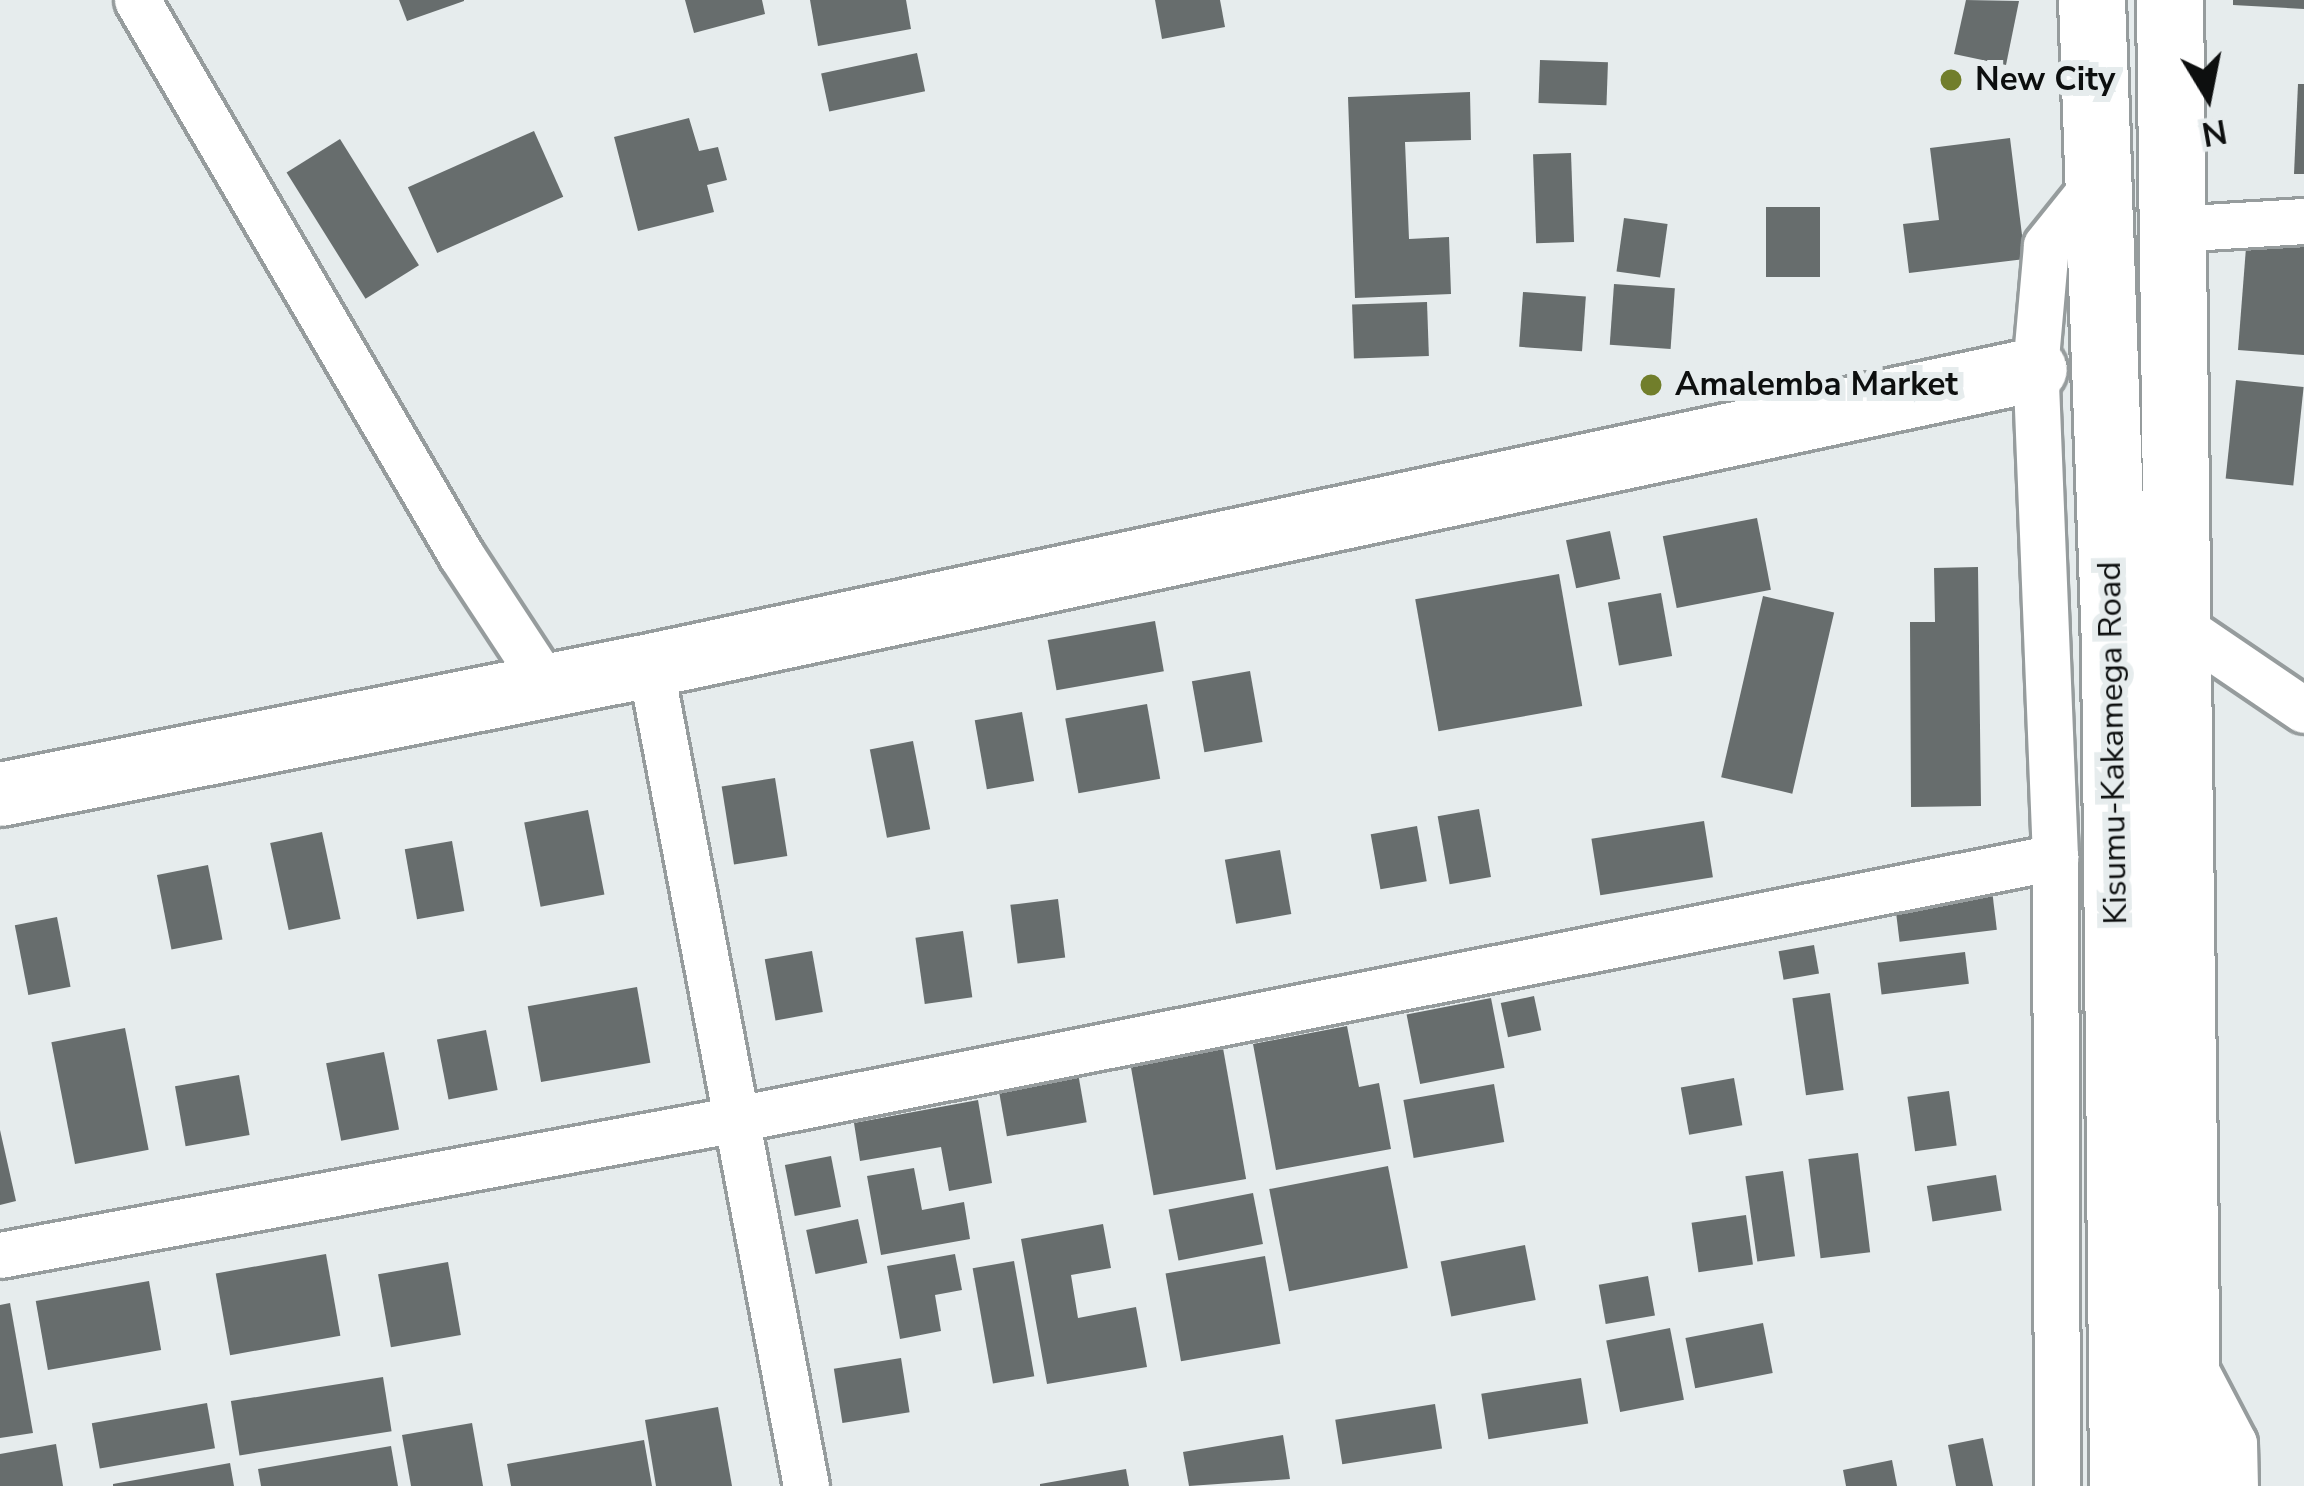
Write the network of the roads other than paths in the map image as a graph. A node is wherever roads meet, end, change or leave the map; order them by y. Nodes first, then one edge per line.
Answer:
1 (137, 0) edge
2 (2092, 0) edge
3 (2170, 0) edge
4 (2095, 184) junction
5 (2304, 220) edge
6 (2173, 229) junction
7 (2035, 369) junction
8 (2179, 625) junction
9 (650, 665) junction
10 (547, 686) junction
11 (2304, 710) edge
12 (0, 794) edge
13 (2055, 857) junction
14 (742, 1118) junction
15 (0, 1255) edge
16 (2188, 1358) junction
17 (806, 1486) edge
18 (2057, 1486) edge
19 (2122, 1486) edge
20 (2188, 1486) edge
21 (2234, 1486) edge

1 - 10 street
2 - 4 highway, Kisumu-Kakamega Road
3 - 6 highway, Kisumu-Kakamega Road
4 - 7 street
4 - 19 highway, Kisumu-Kakamega Road
5 - 6 street
6 - 8 highway, Kisumu-Kakamega Road
7 - 9 main road
7 - 13 street
8 - 11 street
8 - 16 highway, Kisumu-Kakamega Road
9 - 10 main road
9 - 14 street
10 - 12 main road
13 - 14 street
13 - 18 street
14 - 15 street
14 - 17 street
16 - 20 highway, Kisumu-Kakamega Road
16 - 21 street

